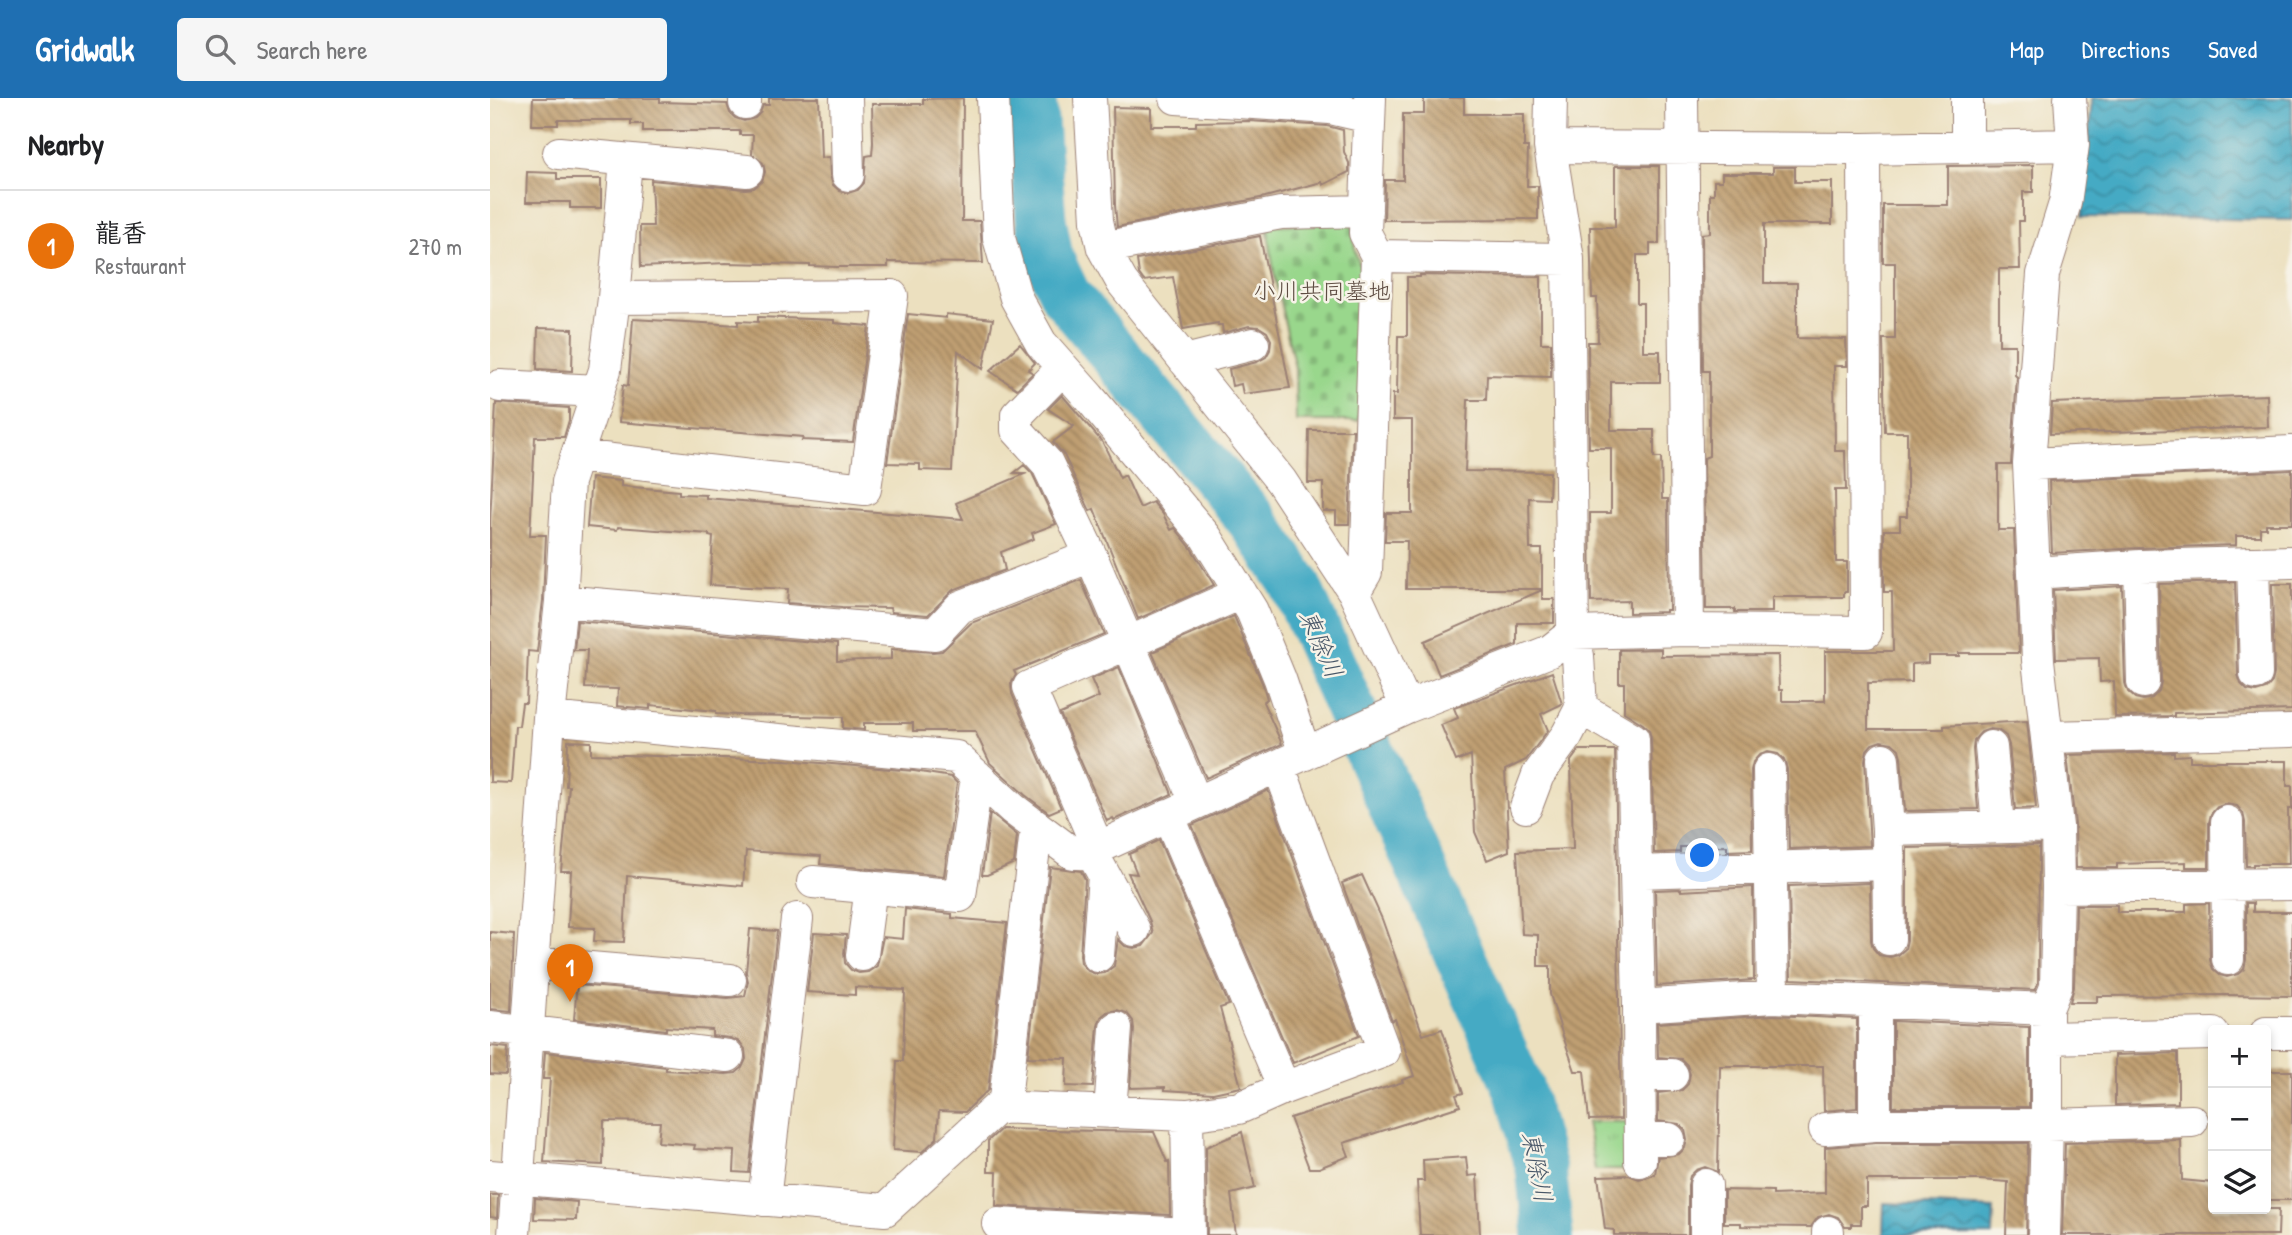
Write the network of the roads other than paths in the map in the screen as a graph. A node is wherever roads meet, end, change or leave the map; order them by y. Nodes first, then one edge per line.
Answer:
1 (846, 98) edge
2 (993, 98) edge
3 (1090, 98) edge
4 (1178, 98) edge
5 (1551, 98) edge
6 (1682, 98) edge
7 (1967, 98) edge
8 (2070, 98) edge
9 (1370, 107) edge
10 (2073, 145) junction
11 (1550, 147) junction
12 (1967, 147) junction
13 (1683, 148) junction
14 (1864, 149) junction
15 (559, 153) dead end
16 (626, 161) junction
17 (747, 171) dead end
18 (848, 175) dead end
19 (1366, 211) junction
20 (1103, 248) junction
21 (1377, 256) junction
22 (1568, 260) junction
23 (614, 298) junction
24 (1253, 344) dead end
25 (1185, 360) junction
26 (1063, 368) junction
27 (500, 386) dead end
28 (598, 391) junction
29 (2292, 452) edge
30 (577, 456) junction
31 (2029, 464) junction
32 (1091, 556) junction
33 (2292, 562) edge
34 (2253, 563) junction
35 (2140, 566) junction
36 (2034, 573) junction
37 (1354, 592) junction
38 (1241, 593) junction
39 (561, 601) junction
40 (1688, 630) junction
41 (1573, 633) junction
42 (1128, 642) junction
43 (2256, 674) dead end
44 (2143, 682) dead end
45 (1407, 707) junction
46 (1581, 708) junction
47 (549, 718) junction
48 (2292, 731) edge
49 (2048, 737) junction
50 (1991, 747) dead end
51 (1300, 757) junction
52 (1883, 759) dead end
53 (1769, 770) dead end
54 (977, 776) junction
55 (1526, 807) dead end
56 (1182, 809) junction
57 (2227, 822) dead end
58 (1998, 826) junction
59 (2057, 826) junction
60 (1888, 830) junction
61 (1035, 839) dead end
62 (1098, 858) junction
63 (1887, 864) junction
64 (1770, 868) junction
65 (1636, 872) junction
66 (813, 882) dead end
67 (2292, 884) edge
68 (2227, 885) junction
69 (870, 887) junction
70 (2058, 887) junction
71 (797, 919) dead end
72 (1134, 930) dead end
73 (1889, 939) dead end
74 (862, 955) dead end
75 (1098, 956) dead end
76 (2228, 959) dead end
77 (532, 963) junction
78 (730, 981) dead end
79 (1773, 998) junction
80 (1875, 1003) junction
81 (1639, 1006) junction
82 (2047, 1024) junction
83 (490, 1027) edge
84 (1116, 1028) dead end
85 (527, 1031) junction
86 (2271, 1033) edge
87 (2292, 1033) edge
88 (2208, 1034) edge
89 (728, 1056) dead end
90 (1640, 1074) junction
91 (1672, 1074) dead end
92 (1284, 1088) junction
93 (1004, 1108) junction
94 (1110, 1112) junction
95 (1187, 1115) junction
96 (2192, 1121) dead end
97 (1875, 1125) junction
98 (2047, 1125) junction
99 (1825, 1129) dead end
100 (1649, 1147) dead end
101 (504, 1178) edge
102 (1706, 1185) dead end
103 (764, 1200) junction
104 (998, 1224) dead end
105 (514, 1235) edge
106 (1189, 1235) edge
107 (1706, 1235) edge
108 (2044, 1235) edge

1 - 18 street
2 - 26 street
3 - 20 street
4 - 9 street
5 - 11 street
6 - 13 street
7 - 12 street
8 - 10 street
9 - 19 street
10 - 12 street
10 - 31 street
11 - 13 street
11 - 22 street
12 - 14 street
13 - 14 street
13 - 40 street
14 - 40 street
15 - 16 street
16 - 17 street
16 - 23 street
19 - 20 street
19 - 21 street
20 - 25 street
21 - 22 street
21 - 37 street
22 - 41 street
23 - 28 street
23 - 30 street
24 - 25 street
25 - 37 street
26 - 32 street
26 - 38 street
27 - 28 street
28 - 30 street
29 - 31 street
30 - 39 street
31 - 36 street
32 - 39 street
32 - 42 street
33 - 34 street
34 - 35 street
34 - 43 street
35 - 36 street
35 - 44 street
36 - 49 street
37 - 45 street
38 - 42 street
38 - 51 street
39 - 47 street
40 - 41 street
41 - 45 street
41 - 46 street
42 - 56 street
42 - 62 street
45 - 51 street
46 - 55 street
46 - 65 street
47 - 54 street
47 - 77 street
48 - 49 street
49 - 59 street
50 - 58 street
51 - 56 street
51 - 92 street
52 - 60 street
53 - 64 street
54 - 62 street
54 - 69 street
56 - 62 street
56 - 92 street
57 - 68 street
58 - 59 street
58 - 60 street
59 - 70 street
60 - 63 street
61 - 93 street
62 - 72 street
62 - 75 street
63 - 64 street
63 - 73 street
64 - 65 street
64 - 79 street
65 - 81 street
66 - 69 street
67 - 68 street
68 - 70 street
68 - 76 street
69 - 74 street
70 - 82 street
71 - 103 street
77 - 78 street
77 - 85 street
79 - 80 street
79 - 81 street
80 - 82 street
80 - 97 street
81 - 90 street
82 - 88 street
82 - 98 street
83 - 85 street
84 - 94 street
85 - 89 street
85 - 101 street
86 - 87 street
90 - 91 street
90 - 100 street
92 - 95 street
93 - 94 street
93 - 103 street
94 - 95 street
95 - 106 street
96 - 98 street
97 - 98 street
97 - 99 street
98 - 108 street
101 - 103 street
101 - 105 street
102 - 107 street
104 - 106 street

